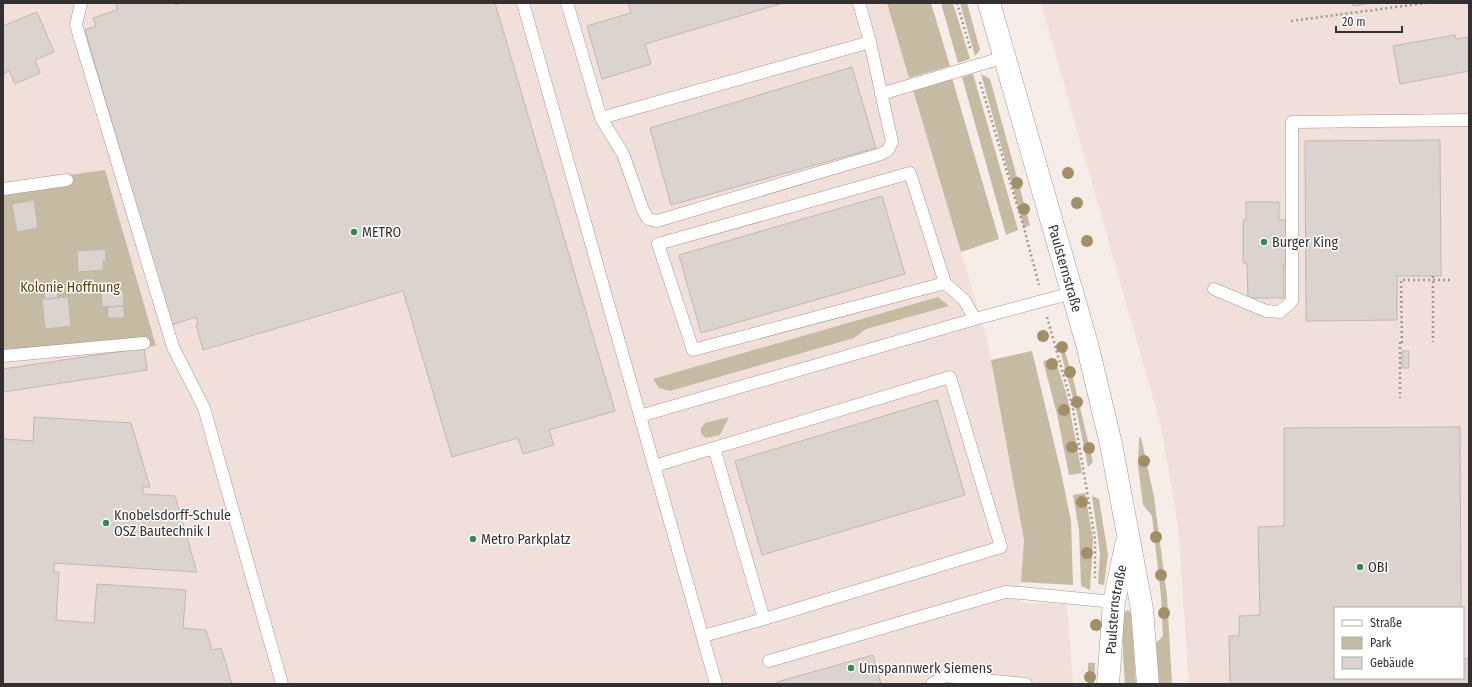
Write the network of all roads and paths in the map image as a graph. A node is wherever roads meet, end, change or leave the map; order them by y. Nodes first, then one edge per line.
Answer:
1 (81, 3) edge
2 (523, 3) edge
3 (567, 3) edge
4 (859, 3) edge
5 (989, 3) edge
6 (1426, 3) edge
7 (1291, 21) dead end
8 (870, 42) junction
9 (1005, 57) junction
10 (881, 94) junction
11 (601, 118) junction
12 (1469, 120) edge
13 (67, 180) dead end
14 (3, 189) edge
15 (1433, 278) junction
16 (1453, 280) dead end
17 (945, 283) junction
18 (1214, 289) dead end
19 (1072, 293) junction
20 (975, 319) junction
21 (144, 342) dead end
22 (1433, 342) dead end
23 (3, 356) edge
24 (1400, 398) dead end
25 (640, 416) junction
26 (714, 448) junction
27 (654, 466) junction
28 (1128, 536) junction
29 (1114, 602) junction
30 (764, 619) junction
31 (703, 636) junction
32 (769, 661) dead end
33 (282, 684) edge
34 (716, 684) edge
35 (932, 684) edge
36 (1026, 684) edge
37 (1108, 684) edge
38 (1148, 684) edge

1 - 33 lane
2 - 25 lane
3 - 11 lane
4 - 8 lane
5 - 9 main road, Paulsternstraße
6 - 7 path
8 - 10 lane
8 - 11 lane
9 - 10 lane
9 - 19 main road, Paulsternstraße
10 - 11 lane
12 - 18 lane
13 - 14 lane
15 - 16 path
15 - 22 path
15 - 24 path
17 - 17 lane
17 - 20 lane
19 - 20 lane
19 - 28 main road, Paulsternstraße
20 - 25 lane
21 - 23 lane
25 - 27 lane
26 - 27 lane
26 - 30 lane
26 - 30 lane
27 - 31 lane
28 - 29 main road, Paulsternstraße
28 - 38 main road, Paulsternstraße
29 - 32 lane
29 - 37 main road, Paulsternstraße
30 - 31 lane
31 - 34 lane
35 - 36 lane

